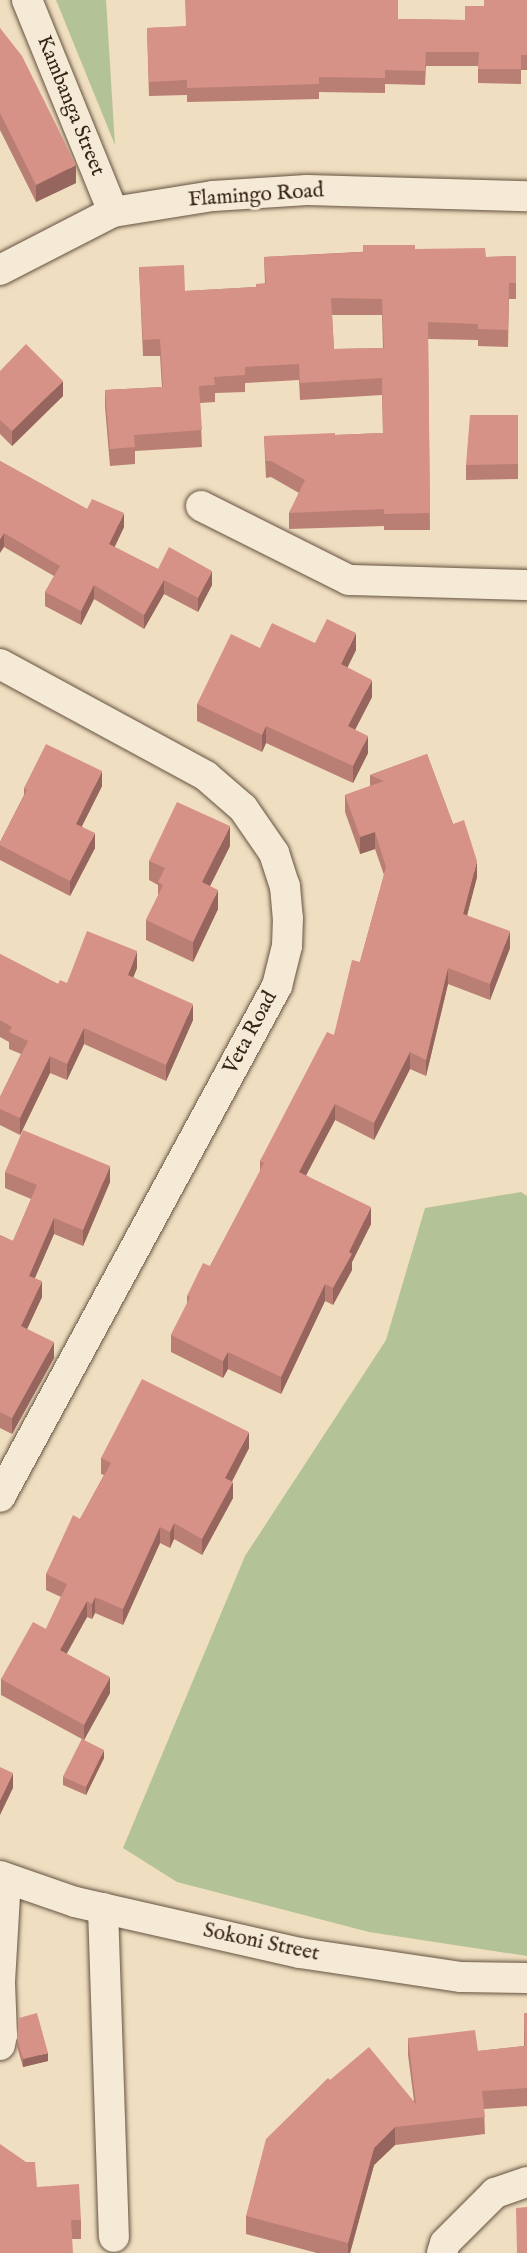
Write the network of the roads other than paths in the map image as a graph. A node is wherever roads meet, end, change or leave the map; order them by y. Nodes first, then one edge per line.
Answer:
1 (27, 0) edge
2 (527, 196) edge
3 (113, 212) junction
4 (0, 270) edge
5 (201, 506) dead end
6 (527, 585) edge
7 (4, 676) edge
8 (0, 1497) edge
9 (3, 1877) edge
10 (103, 1908) junction
11 (527, 1978) edge
12 (0, 2045) edge
13 (527, 2182) edge
14 (114, 2237) dead end
15 (442, 2253) edge

1 - 3 street, Kambanga Street
2 - 3 street, Flamingo Road
3 - 4 street, Flamingo Road
5 - 6 street
7 - 8 street, Veta Road
9 - 10 street, Sokoni Street
9 - 12 street
10 - 11 street, Sokoni Street
10 - 14 street
13 - 15 street

